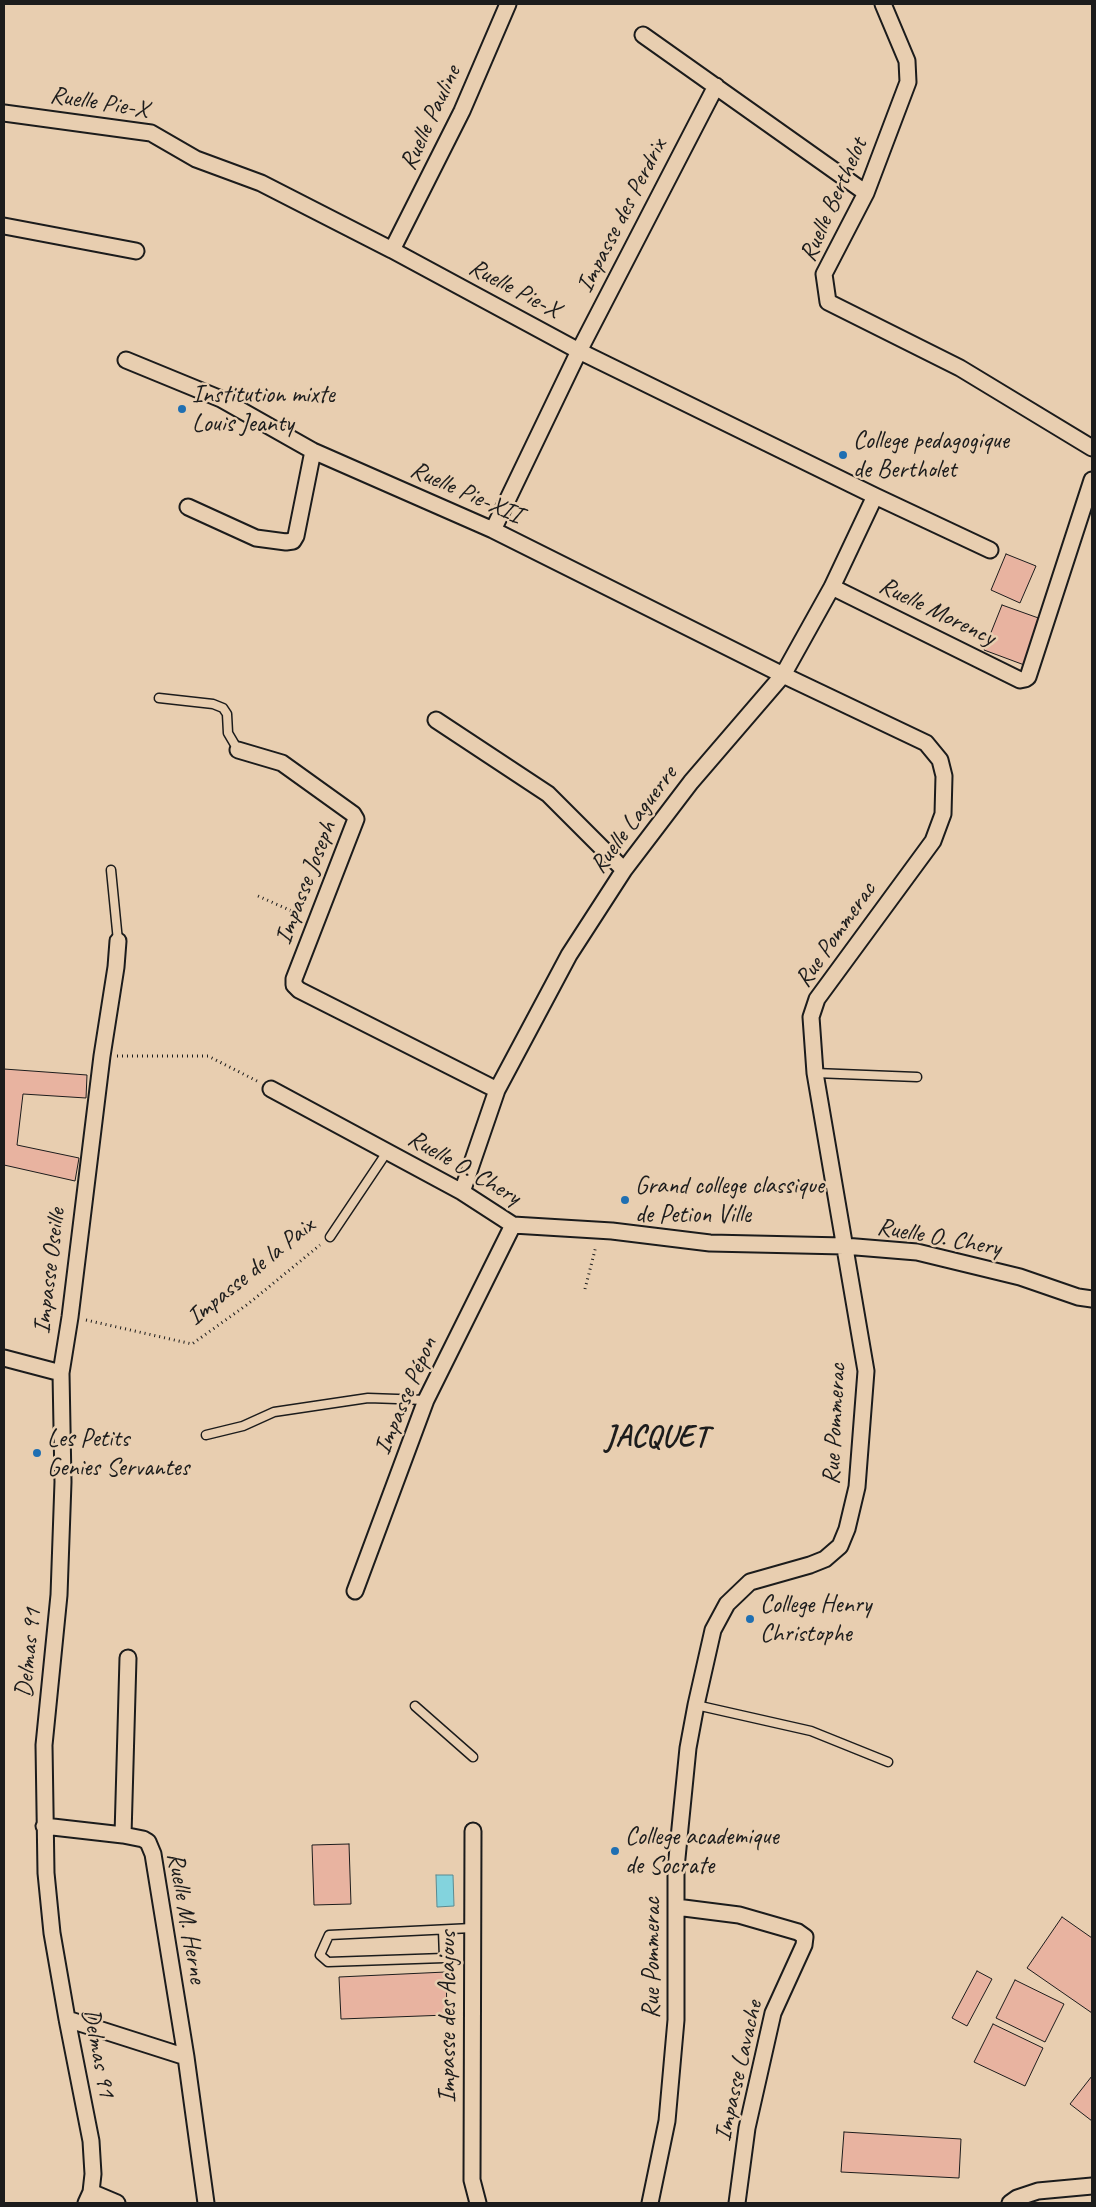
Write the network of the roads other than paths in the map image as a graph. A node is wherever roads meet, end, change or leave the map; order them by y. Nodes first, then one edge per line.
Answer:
1 (508, 4) edge
2 (882, 4) edge
3 (643, 35) dead end
4 (716, 86) junction
5 (4, 113) edge
6 (866, 193) junction
7 (4, 226) edge
8 (392, 250) junction
9 (136, 252) dead end
10 (578, 351) junction
11 (126, 360) dead end
12 (1092, 448) edge
13 (313, 450) junction
14 (1092, 480) edge
15 (875, 496) junction
16 (188, 507) dead end
17 (493, 530) junction
18 (990, 550) dead end
19 (832, 587) junction
20 (783, 675) junction
21 (160, 698) dead end
22 (436, 720) dead end
23 (238, 750) joint
24 (111, 870) dead end
25 (624, 870) junction
26 (118, 941) joint
27 (814, 1073) junction
28 (917, 1077) dead end
29 (271, 1089) road end
30 (497, 1090) junction
31 (388, 1152) junction
32 (462, 1192) junction
33 (513, 1225) junction
34 (330, 1237) road end
35 (844, 1246) junction
36 (1092, 1300) edge
37 (4, 1358) edge
38 (61, 1373) junction
39 (426, 1400) junction
40 (206, 1435) dead end
41 (355, 1592) dead end
42 (128, 1658) dead end
43 (696, 1705) junction
44 (414, 1706) dead end
45 (473, 1757) dead end
46 (888, 1762) dead end
47 (44, 1826) junction
48 (473, 1831) dead end
49 (123, 1835) junction
50 (676, 1907) junction
51 (472, 1928) junction
52 (443, 1930) junction
53 (67, 2018) junction
54 (186, 2057) junction
55 (1092, 2186) edge
56 (88, 2198) edge
57 (117, 2203) edge
58 (206, 2203) edge
59 (478, 2203) edge
60 (650, 2203) edge
61 (737, 2203) edge
62 (1010, 2203) edge

1 - 8 street, Ruelle Pauline
2 - 6 street, Ruelle Berthelot
3 - 4 street
4 - 6 street
4 - 10 street, Impasse des Perdrix
5 - 8 street, Ruelle Pie-X
6 - 12 street, Ruelle Berthelot
7 - 9 street
8 - 10 street, Ruelle Pie-X
10 - 15 street, Ruelle Pie-X
10 - 17 street, Impasse des Perdrix
11 - 13 street, Ruelle Pie-XII
13 - 16 street
13 - 17 street, Ruelle Pie-XII
14 - 19 street, Ruelle Morency
15 - 18 street, Ruelle Pie-X
15 - 19 street, Ruelle Laguerre
17 - 20 street, Ruelle Pie-XII
19 - 20 street, Ruelle Laguerre
20 - 25 street, Ruelle Laguerre
20 - 27 street, Rue Pommerac
21 - 23 lane, Impasse Joseph
22 - 25 street
23 - 30 street, Impasse Joseph
24 - 26 lane
25 - 30 street, Ruelle Laguerre
26 - 38 street, Impasse Oseille
27 - 28 lane
27 - 35 street, Rue Pommerac
29 - 31 street, Ruelle O. Chery
30 - 32 street, Ruelle Laguerre
31 - 32 street, Ruelle O. Chery
31 - 34 lane, Impasse de la Paix
32 - 33 street, Ruelle O. Chery
33 - 35 street, Ruelle O. Chery
33 - 39 street, Impasse Pépon
35 - 36 street, Ruelle O. Chery
35 - 43 street, Rue Pommerac
37 - 38 street
38 - 47 street, Delmas 91
39 - 40 lane
39 - 41 street, Impasse Pépon
42 - 49 street
43 - 46 lane
43 - 50 street, Rue Pommerac
44 - 45 lane
47 - 49 street
47 - 53 street, Delmas 91
48 - 51 street, Impasse des Acajous
49 - 54 street, Ruelle M. Herne
50 - 60 street, Rue Pommerac
50 - 61 street, Impasse Lavache
51 - 52 lane
51 - 59 street, Impasse des Acajous
52 - 52 lane
53 - 54 street
53 - 56 street, Delmas 91
54 - 58 street, Ruelle M. Herne
55 - 62 street
56 - 57 street

